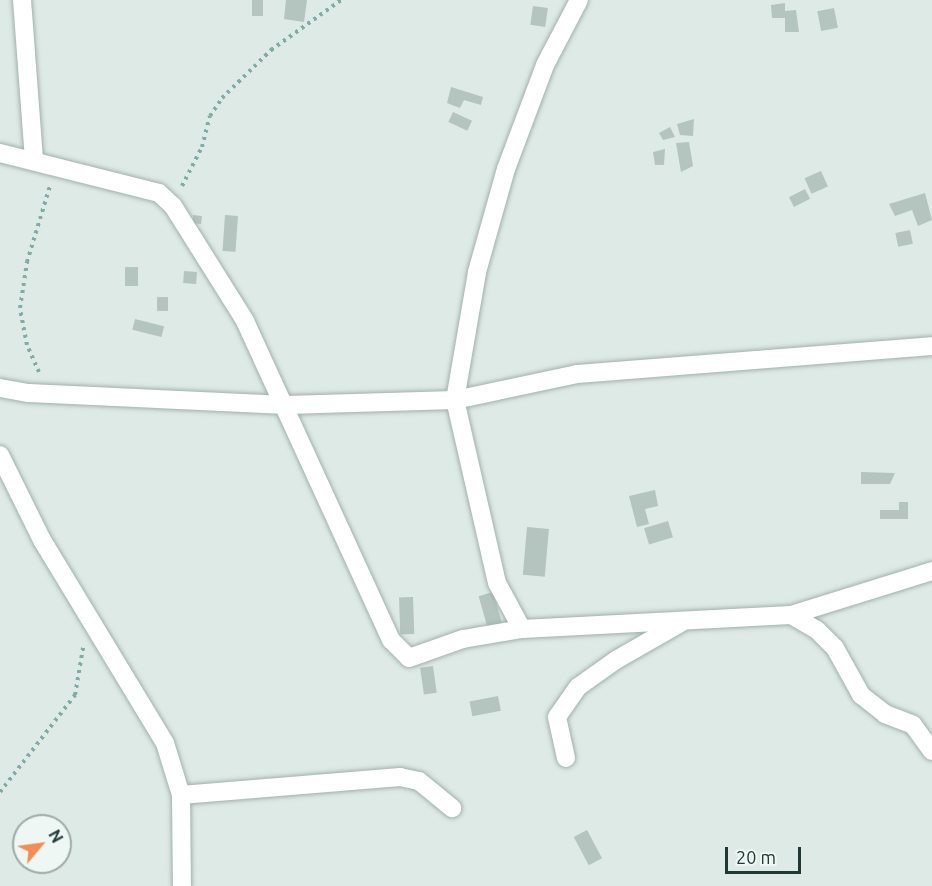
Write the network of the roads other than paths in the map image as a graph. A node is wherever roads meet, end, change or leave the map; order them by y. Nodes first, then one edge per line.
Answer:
1 (22, 0) edge
2 (579, 0) edge
3 (0, 153) edge
4 (34, 160) junction
5 (932, 346) edge
6 (0, 388) edge
7 (455, 400) junction
8 (286, 405) junction
9 (0, 455) edge
10 (932, 571) edge
11 (791, 615) junction
12 (686, 620) junction
13 (522, 629) junction
14 (932, 751) edge
15 (566, 758) dead end
16 (181, 795) junction
17 (452, 808) dead end
18 (182, 886) edge

1 - 4 street
2 - 7 street
3 - 4 street
4 - 8 street
5 - 7 street
6 - 8 street
7 - 8 street
7 - 13 street
8 - 13 street
9 - 16 street
10 - 11 street
11 - 12 street
11 - 14 street
12 - 13 street
12 - 15 street
16 - 17 street
16 - 18 street

